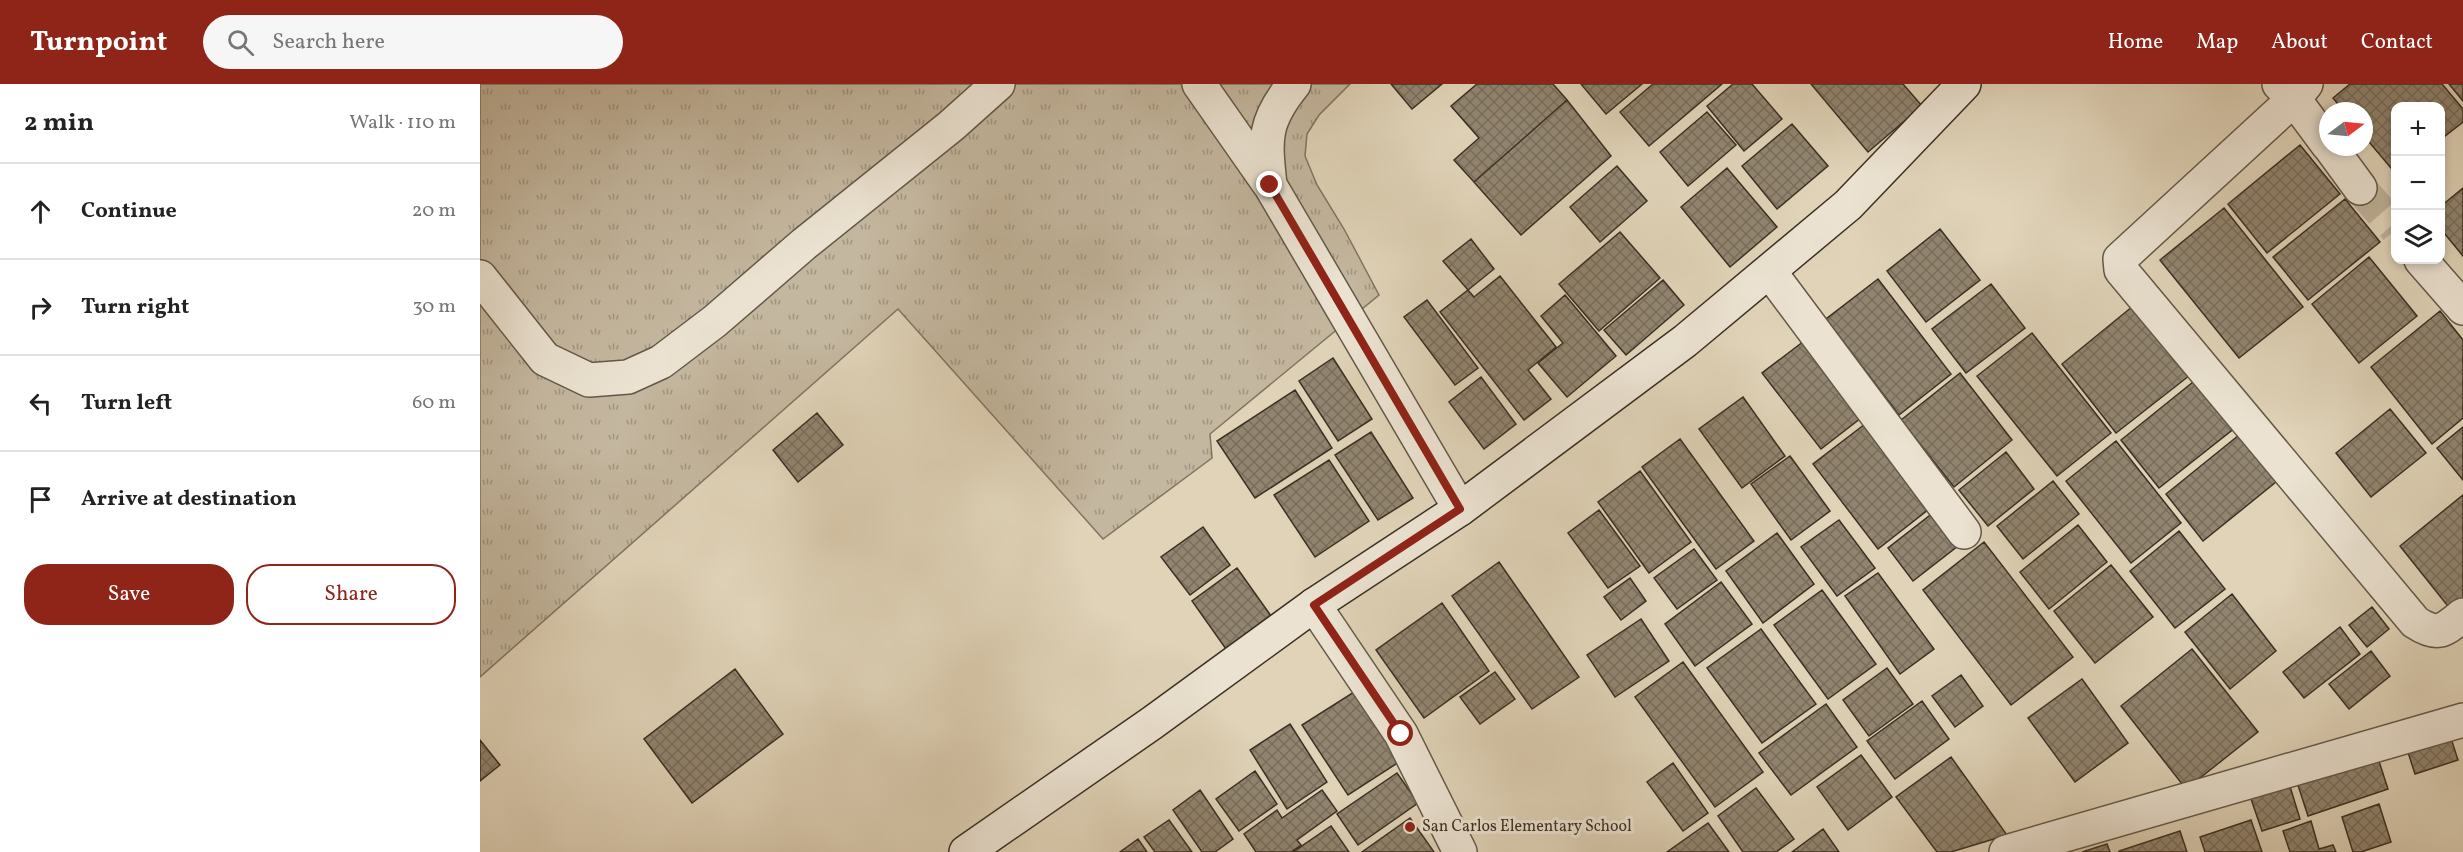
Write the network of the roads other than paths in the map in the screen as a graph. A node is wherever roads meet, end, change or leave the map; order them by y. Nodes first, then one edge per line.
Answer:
1 (998, 84) edge
2 (1199, 84) edge
3 (1294, 84) edge
4 (1964, 84) edge
5 (2293, 89) edge
6 (2319, 130) edge
7 (2337, 156) edge
8 (1270, 185) junction
9 (2361, 188) tunnel mouth
10 (2424, 264) edge
11 (1770, 273) junction
12 (480, 277) edge
13 (2463, 308) edge
14 (1460, 509) junction
15 (1964, 532) dead end
16 (1314, 605) junction
17 (2463, 615) edge
18 (2463, 720) edge
19 (966, 852) edge
20 (1460, 852) edge
21 (2006, 852) edge

1 - 12 street
2 - 8 street
3 - 8 street
4 - 11 street
5 - 6 street
5 - 17 street
7 - 9 street
8 - 14 street
10 - 13 street
11 - 14 street
11 - 15 street
14 - 16 street
16 - 19 street
16 - 20 street
18 - 21 street

